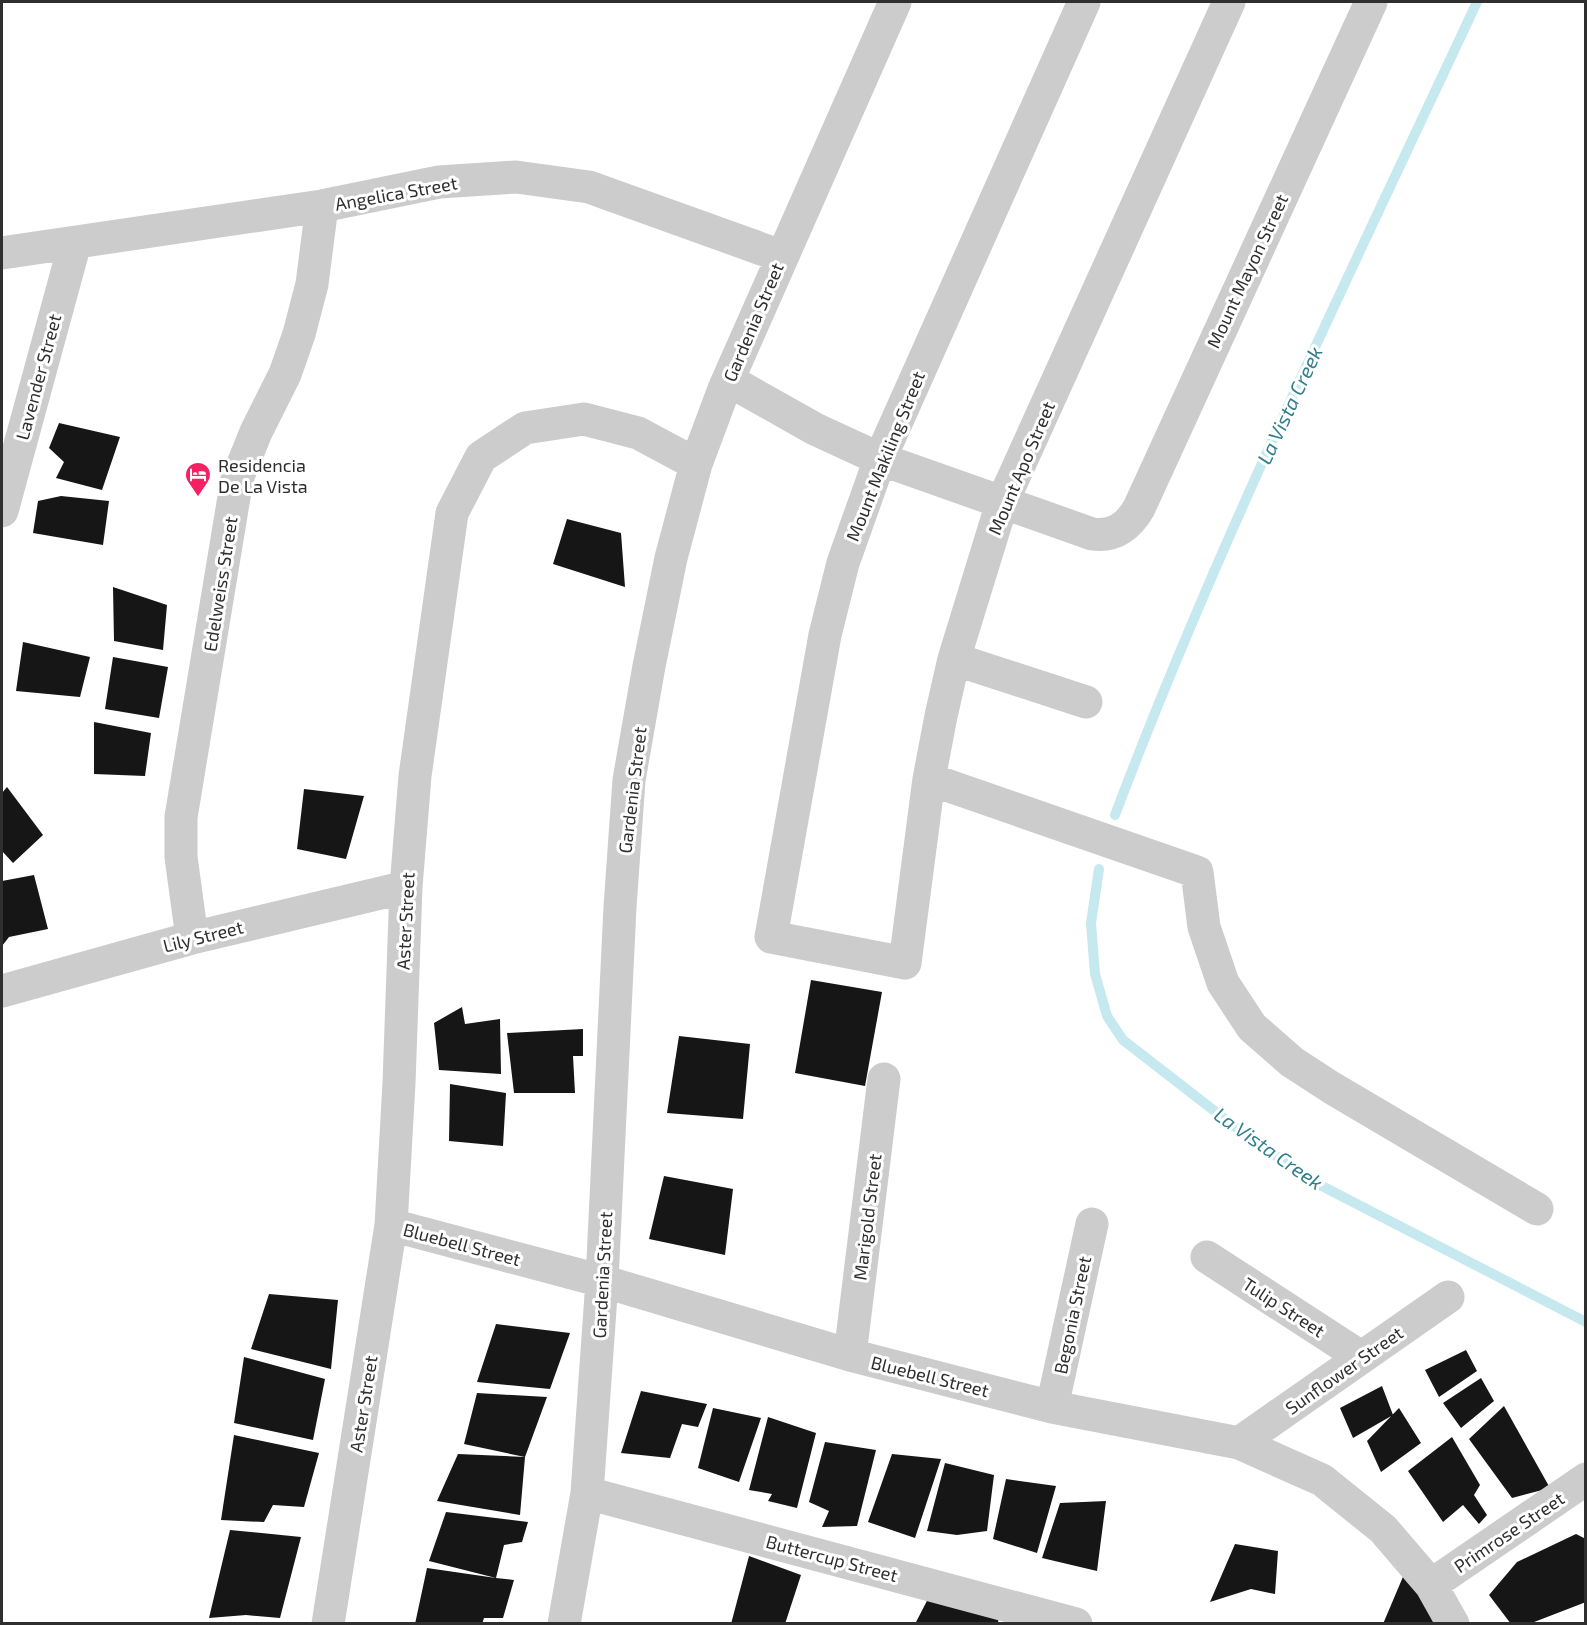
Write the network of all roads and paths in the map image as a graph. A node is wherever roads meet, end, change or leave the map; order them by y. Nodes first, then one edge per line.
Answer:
1 (895, 2) edge
2 (1083, 2) edge
3 (1229, 2) edge
4 (1371, 2) edge
5 (322, 206) junction
6 (75, 243) junction
7 (2, 253) edge
8 (781, 256) junction
9 (728, 380) junction
10 (880, 459) junction
11 (696, 464) junction
12 (1002, 503) junction
13 (2, 511) edge
14 (954, 659) junction
15 (1086, 702) dead end
16 (929, 779) junction
17 (406, 887) junction
18 (192, 938) junction
19 (905, 963) joint
20 (2, 991) edge
21 (884, 1079) dead end
22 (1537, 1209) dead end
23 (1092, 1224) dead end
24 (391, 1225) junction
25 (1207, 1257) dead end
26 (602, 1281) junction
27 (1448, 1297) dead end
28 (850, 1355) junction
29 (1361, 1357) junction
30 (1052, 1407) junction
31 (1239, 1443) junction
32 (1584, 1486) edge
33 (587, 1493) junction
34 (1431, 1585) junction
35 (328, 1623) edge
36 (564, 1623) edge
37 (1076, 1623) edge
38 (1453, 1623) edge

1 - 8 street, Gardenia Street
2 - 10 street, Mount Makiling Street
3 - 12 street, Mount Apo Street
4 - 12 street, Mount Mayon Street
5 - 6 street, Angelica Street
5 - 8 street, Angelica Street
5 - 18 street, Edelweiss Street
6 - 7 street, Angelica Street
6 - 13 street, Lavender Street
8 - 9 street, Gardenia Street
9 - 10 street
9 - 11 street, Gardenia Street
10 - 12 street
10 - 19 street, Mount Makiling Street
11 - 17 street, Aster Street
11 - 26 street, Gardenia Street
12 - 14 street, Mount Apo Street
14 - 15 street
14 - 16 street, Mount Apo Street
16 - 19 street, Mount Apo Street
16 - 22 street
17 - 18 street, Lily Street
17 - 24 street, Aster Street
18 - 20 street, Lily Street
21 - 28 street, Marigold Street
23 - 30 street, Begonia Street
24 - 26 street, Bluebell Street
24 - 35 street, Aster Street
25 - 29 street, Tulip Street
26 - 28 street, Bluebell Street
26 - 33 street, Gardenia Street
27 - 29 street, Sunflower Street
28 - 30 street, Bluebell Street
29 - 31 street, Sunflower Street
30 - 31 street, Bluebell Street
31 - 34 street, Bluebell Street
32 - 34 street, Primrose Street
33 - 36 street, Gardenia Street
33 - 37 street, Buttercup Street
34 - 38 street, Bluebell Street

